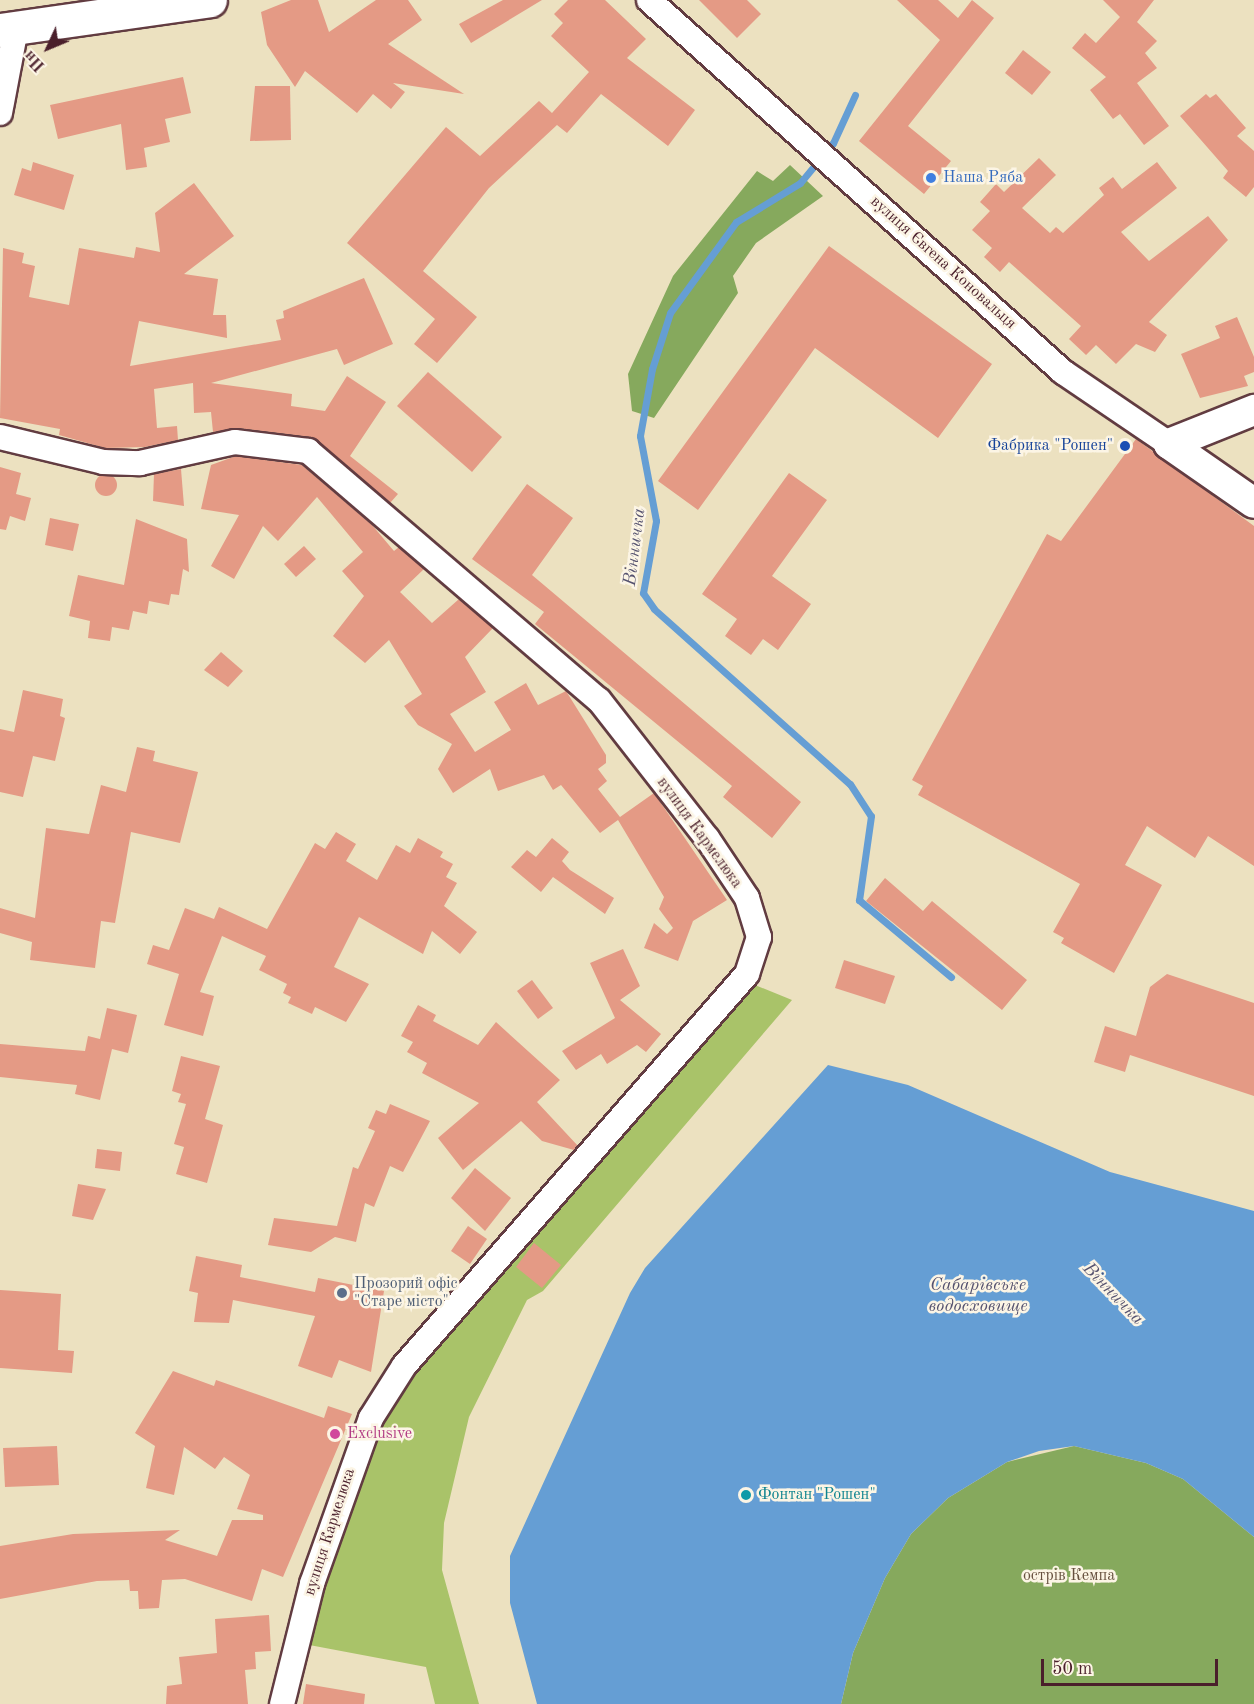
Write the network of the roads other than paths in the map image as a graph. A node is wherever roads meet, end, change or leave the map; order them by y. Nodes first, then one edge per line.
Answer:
1 (210, 0) edge
2 (649, 0) edge
3 (8, 29) edge
4 (0, 113) edge
5 (1254, 410) edge
6 (0, 437) edge
7 (1169, 444) junction
8 (1254, 503) edge
9 (282, 1704) edge

1 - 3 main road
2 - 7 street, вулиця Євгена Коновальця
3 - 4 street
5 - 7 street
6 - 9 street, вулиця Кармелюка
7 - 8 street, вулиця Євгена Коновальця

